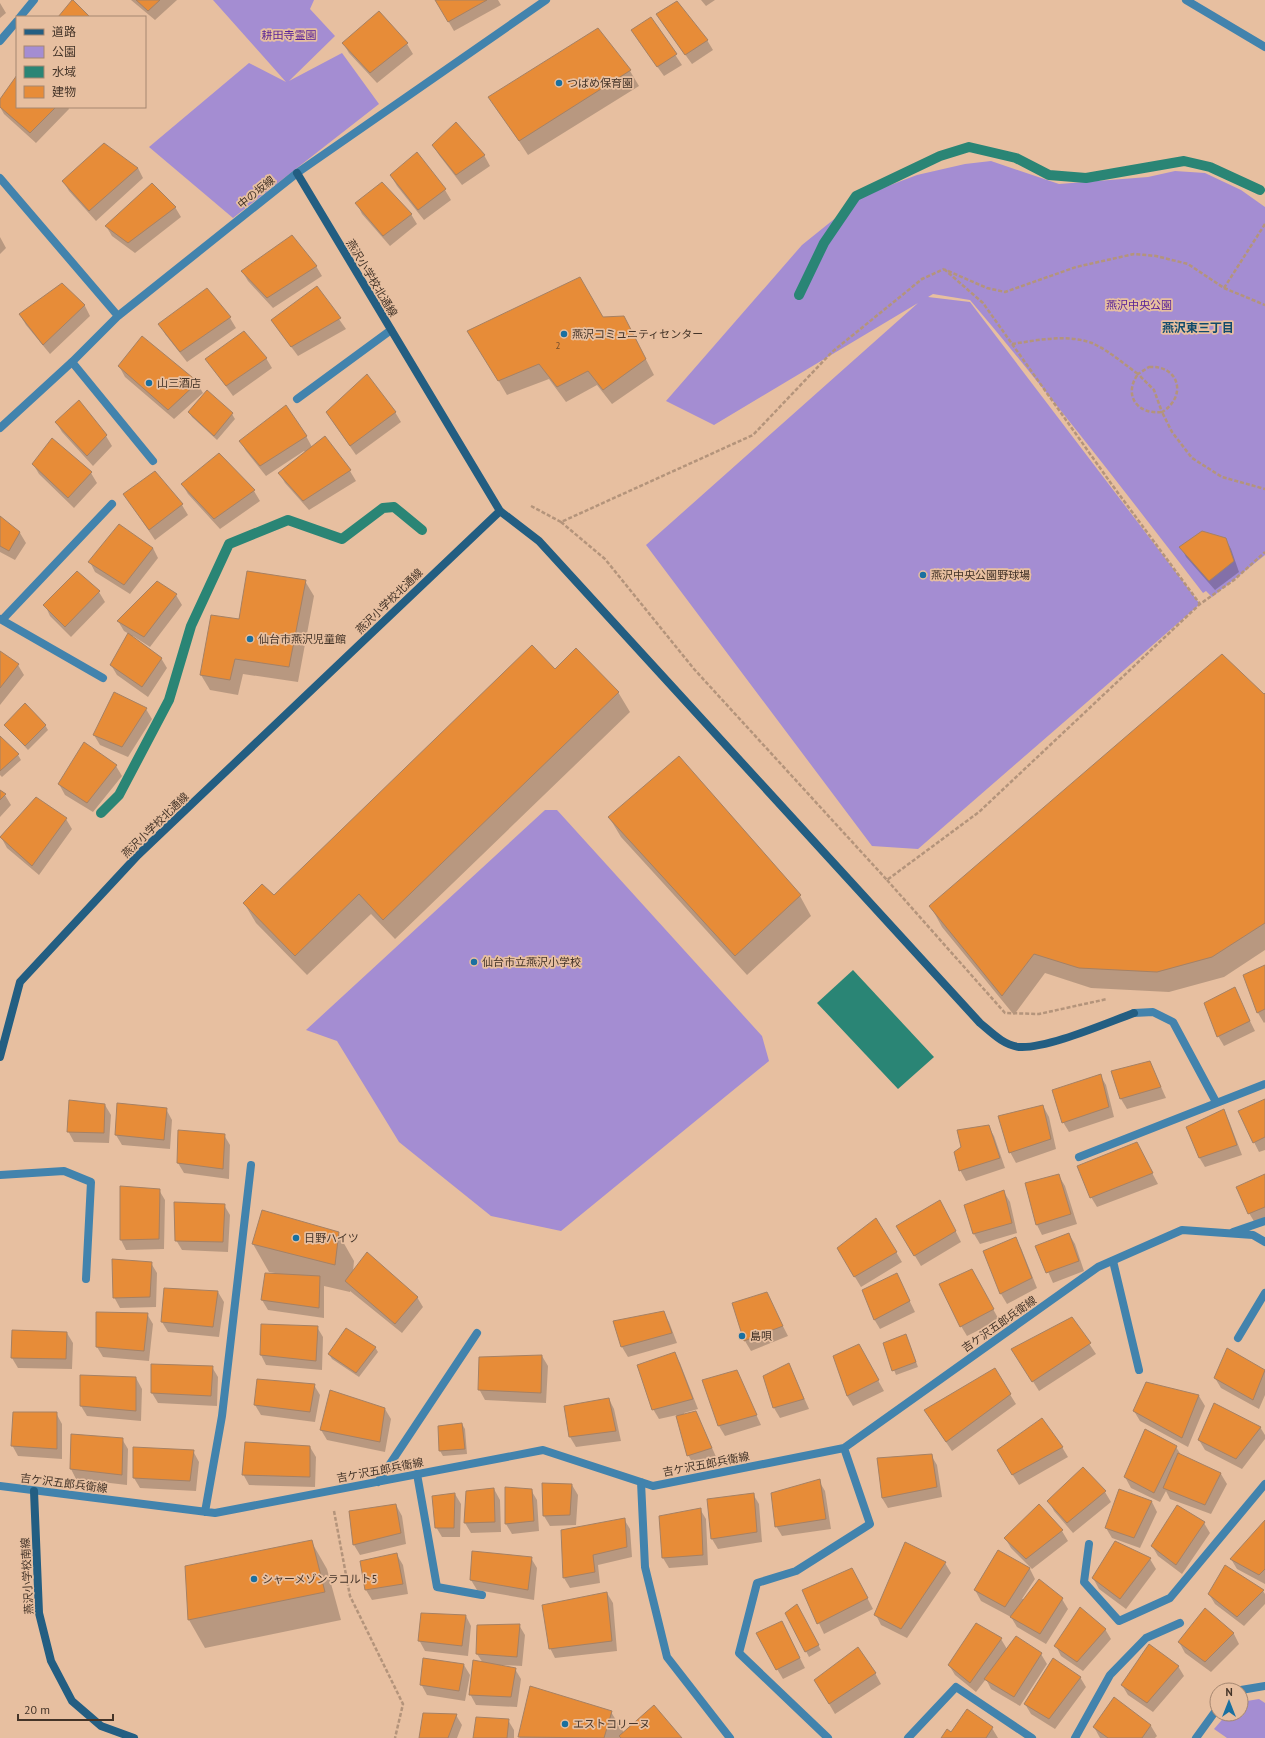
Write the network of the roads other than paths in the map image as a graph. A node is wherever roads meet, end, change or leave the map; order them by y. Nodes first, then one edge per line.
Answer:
1 (34, 0) edge
2 (546, 0) edge
3 (1186, 0) edge
4 (21, 16) edge
5 (16, 22) edge
6 (0, 41) edge
7 (1265, 47) edge
8 (297, 173) junction
9 (0, 178) edge
10 (118, 316) junction
11 (391, 330) junction
12 (72, 362) junction
13 (297, 399) dead end
14 (0, 428) edge
15 (153, 461) dead end
16 (112, 504) dead end
17 (500, 511) junction
18 (1, 620) edge
19 (103, 678) dead end
20 (0, 1057) edge
21 (1265, 1084) edge
22 (1216, 1102) junction
23 (1079, 1157) dead end
24 (251, 1165) dead end
25 (0, 1175) edge
26 (1265, 1220) edge
27 (1230, 1233) junction
28 (1265, 1242) edge
29 (1113, 1261) junction
30 (86, 1279) dead end
31 (1265, 1293) edge
32 (477, 1333) dead end
33 (1238, 1338) dead end
34 (1139, 1370) dead end
35 (844, 1448) junction
36 (417, 1474) junction
37 (378, 1482) junction
38 (641, 1482) junction
39 (1265, 1484) edge
40 (0, 1486) edge
41 (34, 1491) junction
42 (205, 1512) junction
43 (1089, 1544) dead end
44 (482, 1595) dead end
45 (1180, 1623) dead end
46 (1265, 1686) edge
47 (1249, 1689) edge
48 (1209, 1720) edge
49 (134, 1738) edge
50 (730, 1738) edge
51 (828, 1738) edge
52 (908, 1738) edge
53 (1032, 1738) edge
54 (1075, 1738) edge
55 (1196, 1738) edge

1 - 4 street
2 - 8 street, 中の坂線
3 - 7 street
5 - 6 street
8 - 10 street, 中の坂線
8 - 11 street, 燕沢小学校北通線
9 - 10 street
10 - 12 street, 中の坂線
11 - 13 street
11 - 17 street, 燕沢小学校北通線
12 - 14 street, 中の坂線
12 - 15 street
16 - 18 street
17 - 20 street, 燕沢小学校北通線
17 - 22 street
18 - 19 street
21 - 22 street
22 - 23 street
24 - 42 street
25 - 30 street
26 - 27 street
27 - 28 street, 吉ケ沢五郎兵衛線
27 - 29 street, 吉ケ沢五郎兵衛線
29 - 34 street
29 - 35 street, 吉ケ沢五郎兵衛線
31 - 33 street
32 - 37 street
35 - 38 street, 吉ケ沢五郎兵衛線
35 - 51 street
36 - 37 street, 吉ケ沢五郎兵衛線
36 - 38 street, 吉ケ沢五郎兵衛線
36 - 44 street
37 - 42 street, 吉ケ沢五郎兵衛線
38 - 50 street
39 - 43 street
40 - 41 street, 吉ケ沢五郎兵衛線
41 - 42 street, 吉ケ沢五郎兵衛線
41 - 49 street, 燕沢小学校南線
45 - 54 street
46 - 47 street
48 - 55 street
52 - 53 street

